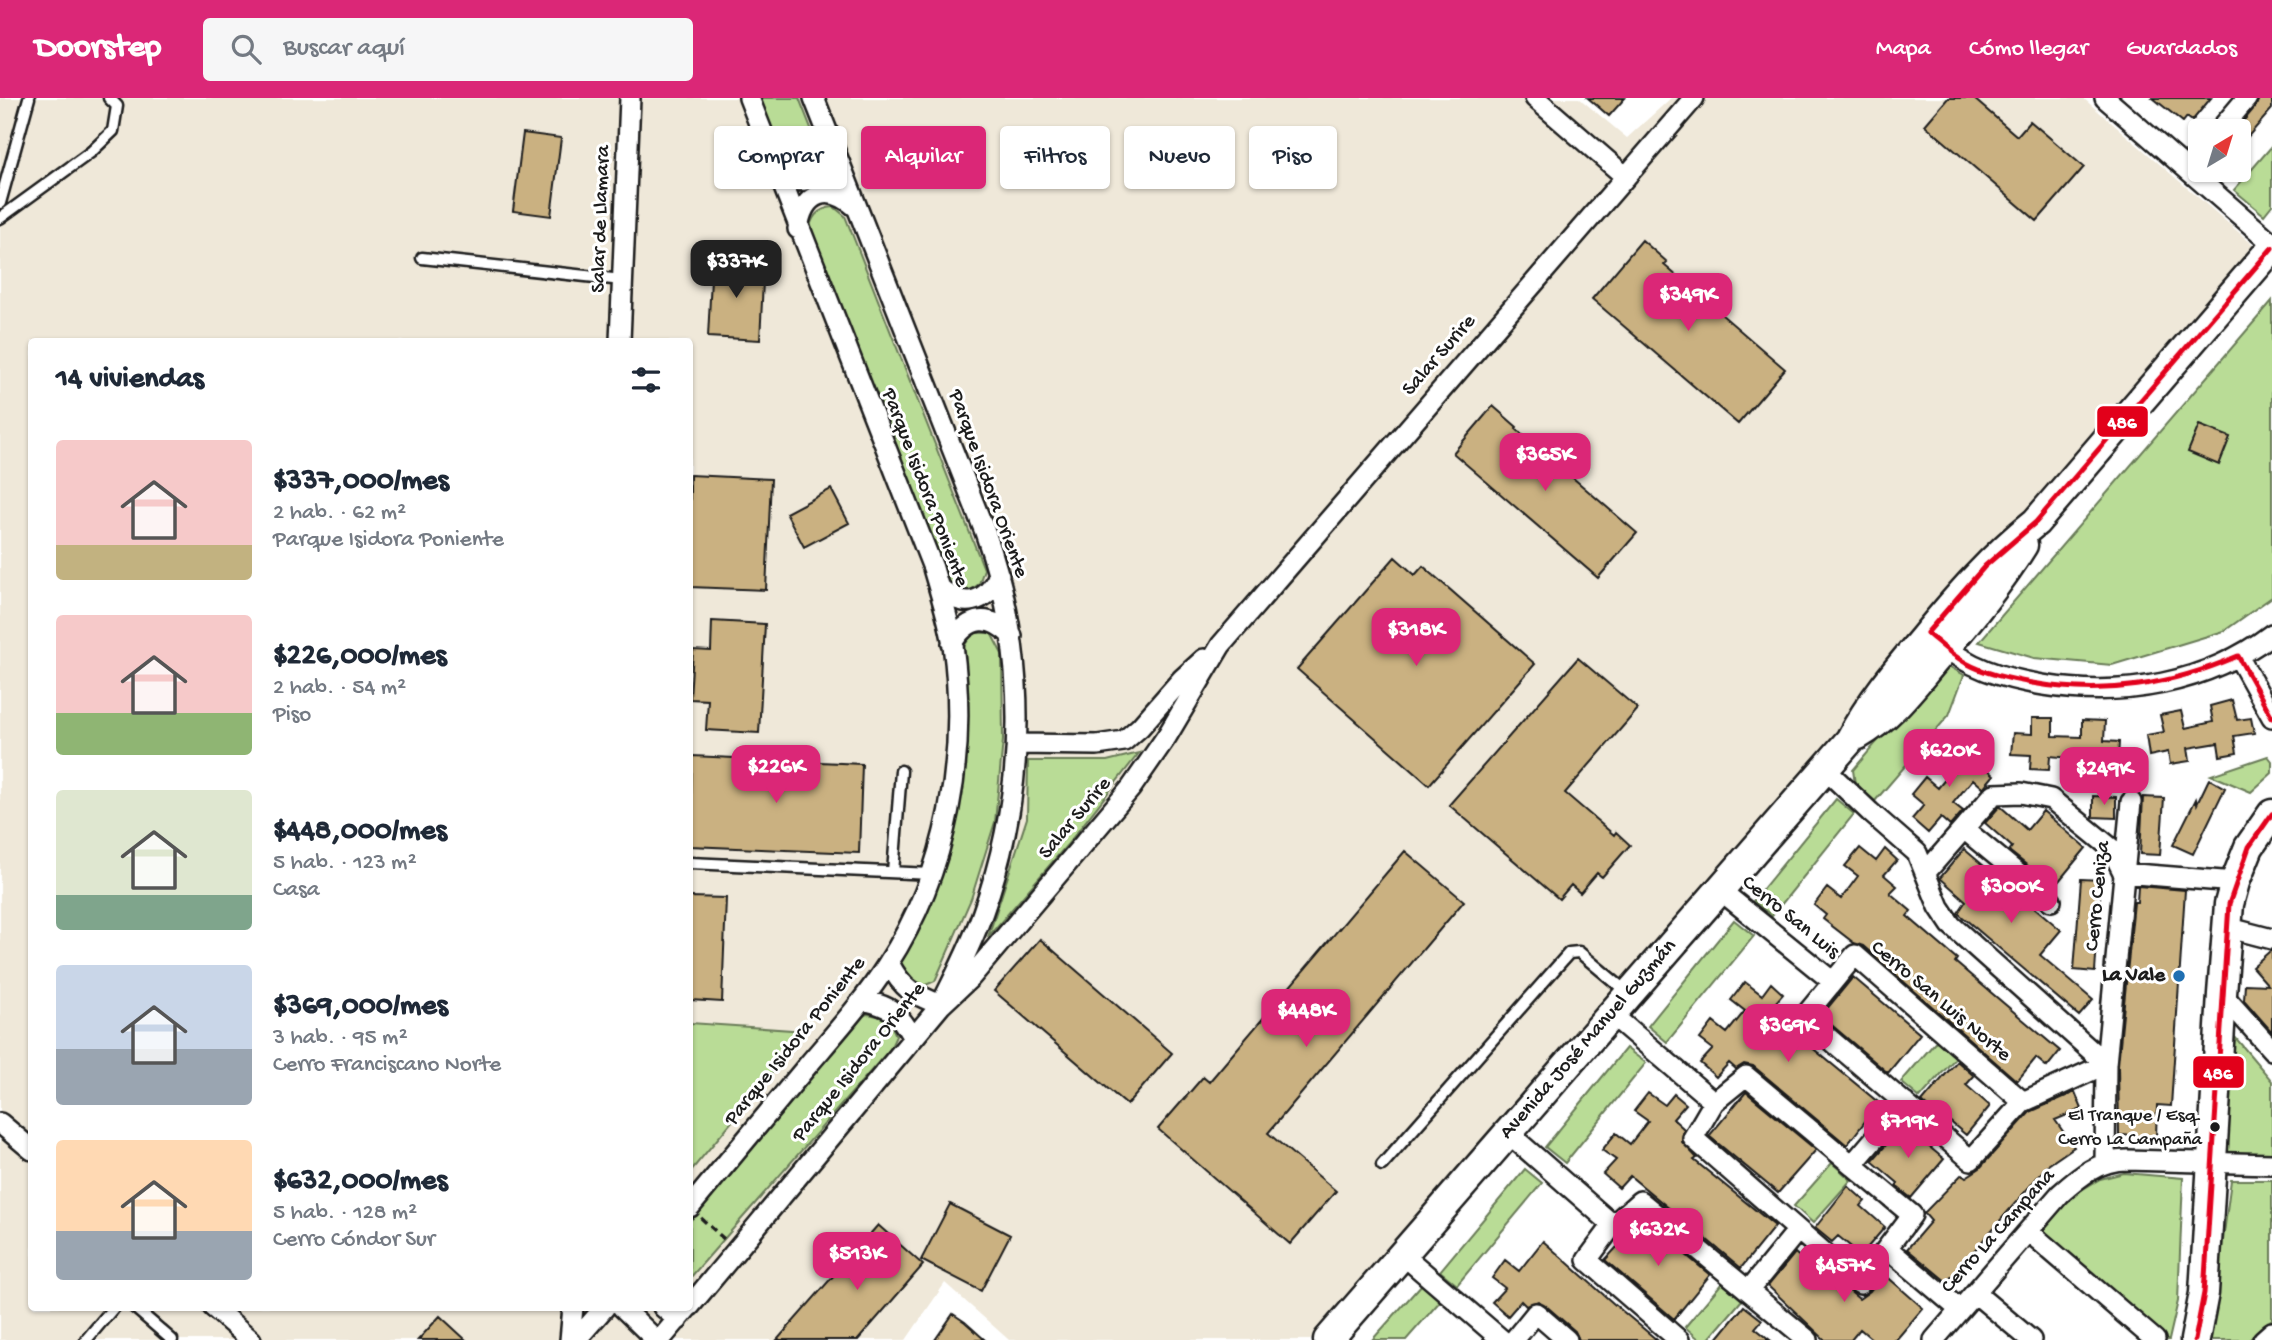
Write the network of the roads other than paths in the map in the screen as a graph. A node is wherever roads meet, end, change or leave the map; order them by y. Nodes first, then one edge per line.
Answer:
1 (29, 98) edge
2 (109, 98) edge
3 (630, 98) edge
4 (749, 98) edge
5 (814, 98) edge
6 (1535, 98) edge
7 (1694, 98) edge
8 (2247, 98) edge
9 (2114, 101) edge
10 (2229, 119) edge
11 (759, 126) edge
12 (825, 126) edge
13 (2187, 169) joint
14 (1626, 177) junction
15 (847, 182) edge
16 (783, 189) edge
17 (0, 203) edge
18 (857, 208) junction
19 (0, 218) edge
20 (799, 229) junction
21 (2272, 246) edge
22 (422, 258) dead end
23 (622, 280) junction
24 (620, 338) edge
25 (999, 575) junction
26 (939, 587) junction
27 (2272, 634) edge
28 (1012, 636) junction
29 (1936, 640) junction
30 (952, 643) junction
31 (1221, 645) junction
32 (2238, 656) junction
33 (2272, 717) edge
34 (1017, 744) junction
35 (1825, 769) junction
36 (901, 771) dead end
37 (2131, 802) dead end
38 (2272, 815) edge
39 (1964, 829) junction
40 (693, 863) edge
41 (893, 872) junction
42 (1926, 872) junction
43 (2123, 873) junction
44 (932, 874) junction
45 (2235, 882) junction
46 (1720, 890) junction
47 (2051, 901) dead end
48 (2226, 927) junction
49 (2272, 939) edge
50 (889, 963) junction
51 (1832, 981) junction
52 (2222, 994) junction
53 (863, 1000) junction
54 (942, 1004) junction
55 (1620, 1004) junction
56 (913, 1038) junction
57 (2272, 1050) edge
58 (2106, 1064) junction
59 (1714, 1102) junction
60 (2023, 1102) junction
61 (1905, 1103) junction
62 (0, 1123) edge
63 (1507, 1132) junction
64 (28, 1147) edge
65 (2212, 1161) junction
66 (2105, 1162) junction
67 (1853, 1164) junction
68 (2272, 1164) edge
69 (1382, 1165) dead end
70 (693, 1203) edge
71 (1613, 1225) junction
72 (1798, 1230) junction
73 (2028, 1231) junction
74 (1887, 1248) junction
75 (1402, 1254) junction
76 (1749, 1290) junction
77 (1975, 1293) junction
78 (693, 1296) edge
79 (1960, 1310) junction
80 (111, 1311) edge
81 (139, 1311) edge
82 (218, 1311) edge
83 (573, 1311) edge
84 (601, 1311) edge
85 (626, 1311) edge
86 (679, 1311) edge
87 (2272, 1332) edge
88 (86, 1340) edge
89 (172, 1340) edge
90 (251, 1340) edge
91 (570, 1340) edge
92 (576, 1340) edge
93 (658, 1340) edge
94 (1328, 1340) edge
95 (1502, 1340) edge
96 (1514, 1340) edge
97 (1567, 1340) edge
98 (1679, 1340) edge
99 (1808, 1340) edge
100 (1934, 1340) edge
101 (2031, 1340) edge
102 (2155, 1340) edge
103 (2195, 1340) edge
104 (2263, 1340) edge

1 - 17 lane
2 - 19 lane
3 - 23 street, Salar de Llamara
4 - 11 street, Parque Isidora Poniente
5 - 12 street, Parque Isidora Oriente
6 - 14 street
7 - 14 street, Salar Surire
8 - 10 street
9 - 13 street
13 - 21 street
14 - 31 street, Salar Surire
15 - 18 street, Parque Isidora Oriente
16 - 20 street, Parque Isidora Poniente
18 - 20 street
18 - 25 street, Parque Isidora Oriente
20 - 26 street, Parque Isidora Poniente
21 - 29 street, Avenida José Manuel Guzmán
22 - 23 lane
23 - 24 street, Salar de Llamara
25 - 26 street
25 - 28 street, Parque Isidora Oriente
26 - 30 street, Parque Isidora Poniente
27 - 32 street
28 - 30 street
28 - 34 street, Parque Isidora Oriente
29 - 32 street
29 - 35 street, Avenida José Manuel Guzmán
30 - 44 street, Parque Isidora Poniente
31 - 34 street, Salar Surire
31 - 54 street, Salar Surire
32 - 33 street
34 - 54 street, Parque Isidora Oriente
35 - 42 street
35 - 46 street, Avenida José Manuel Guzmán
36 - 41 lane
37 - 43 street, Cerro Ceniza
38 - 45 street
39 - 42 street
39 - 43 street
39 - 47 street
40 - 41 lane
41 - 44 lane
42 - 58 street
43 - 45 street
43 - 58 street, Cerro Ceniza
44 - 50 street, Parque Isidora Poniente
45 - 48 street
46 - 51 street, Cerro San Luis
46 - 55 street, Avenida José Manuel Guzmán
48 - 49 street
48 - 52 street
50 - 53 street, Parque Isidora Poniente
50 - 54 street
51 - 60 street, Cerro San Luis Norte
51 - 61 street
52 - 57 street
52 - 65 street
53 - 56 street
53 - 70 street, Parque Isidora Poniente
54 - 56 street, Parque Isidora Oriente
55 - 59 street
55 - 63 street, Avenida José Manuel Guzmán
55 - 69 lane
56 - 78 street, Parque Isidora Oriente
58 - 60 street
58 - 66 street, Cerro Ceniza
59 - 67 street
59 - 72 street
60 - 61 street
61 - 67 street
62 - 64 street
63 - 71 street
63 - 75 street, Avenida José Manuel Guzmán
65 - 66 street
65 - 68 street
65 - 103 street
66 - 73 street, Cerro La Campana
67 - 74 street
71 - 76 street
71 - 98 street
72 - 74 street
72 - 76 street
73 - 77 street, Cerro La Campana
73 - 102 street
74 - 79 street
75 - 94 street, Avenida José Manuel Guzmán
75 - 95 street
76 - 99 street
77 - 79 street, Cerro La Campana
77 - 101 street
79 - 100 street, Cerro La Campana
80 - 88 lane
81 - 89 lane
82 - 90 street
83 - 91 street
84 - 92 street
85 - 93 street
86 - 93 street, Parque Isidora Oriente
87 - 104 street
96 - 97 street

